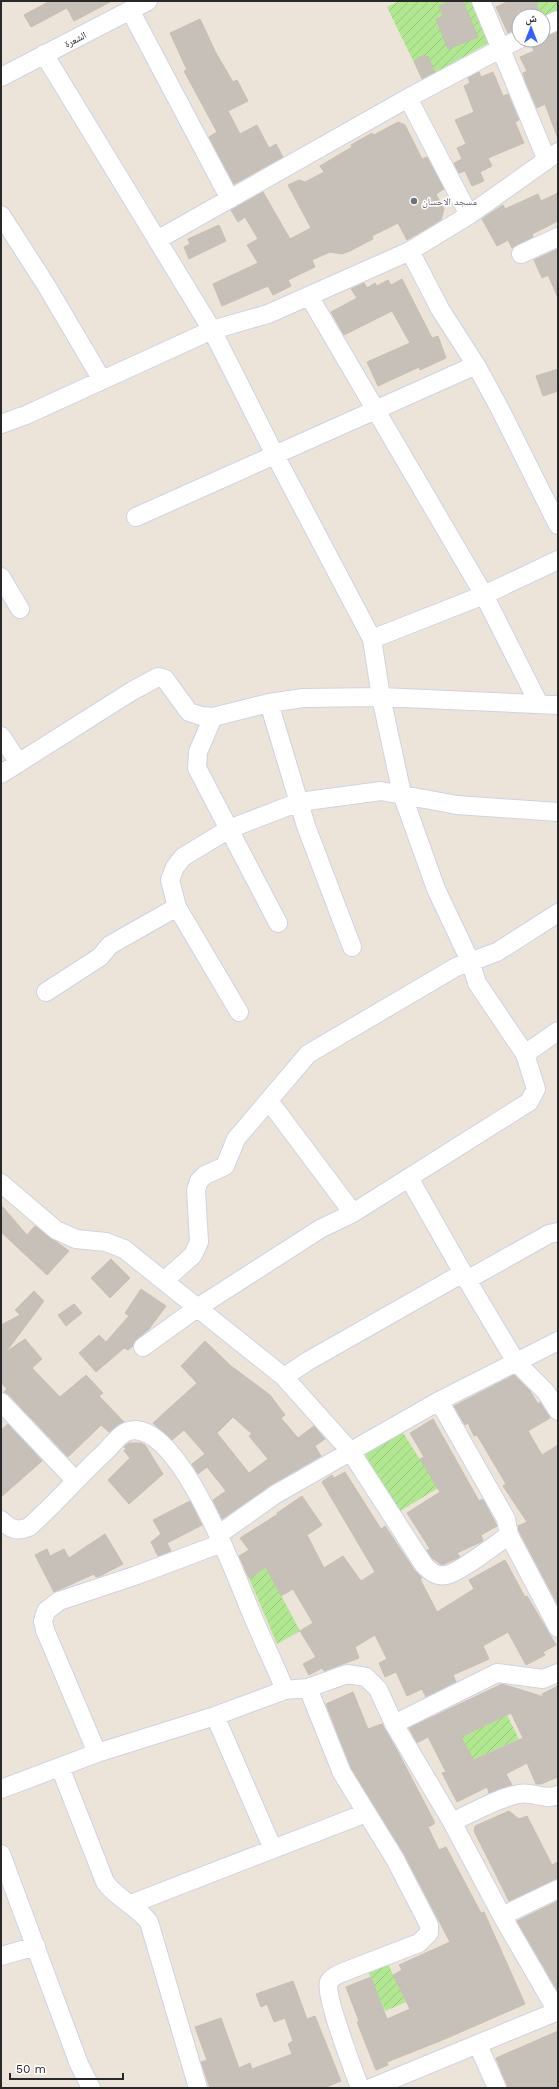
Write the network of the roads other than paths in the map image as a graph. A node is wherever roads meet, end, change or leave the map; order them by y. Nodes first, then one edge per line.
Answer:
1 (148, 1) edge
2 (481, 1) edge
3 (121, 9) edge
4 (511, 43) edge
5 (501, 48) junction
6 (44, 54) junction
7 (2, 76) edge
8 (408, 98) junction
9 (552, 155) edge
10 (230, 199) junction
11 (1, 215) edge
12 (468, 215) junction
13 (558, 237) edge
14 (158, 240) junction
15 (410, 251) junction
16 (521, 254) dead end
17 (309, 296) junction
18 (212, 330) junction
19 (476, 365) junction
20 (102, 380) junction
21 (374, 409) junction
22 (1, 424) edge
23 (275, 455) junction
24 (136, 517) dead end
25 (558, 525) edge
26 (558, 560) edge
27 (1, 577) edge
28 (484, 595) junction
29 (20, 609) dead end
30 (372, 639) junction
31 (381, 697) junction
32 (269, 703) junction
33 (539, 704) junction
34 (558, 705) edge
35 (214, 717) junction
36 (1, 736) edge
37 (19, 763) junction
38 (1, 774) edge
39 (402, 794) junction
40 (299, 802) junction
41 (558, 812) edge
42 (228, 829) junction
43 (177, 907) junction
44 (558, 913) edge
45 (278, 923) dead end
46 (352, 947) dead end
47 (471, 963) junction
48 (46, 992) dead end
49 (239, 1012) dead end
50 (558, 1031) edge
51 (525, 1054) junction
52 (269, 1101) junction
53 (409, 1178) junction
54 (1, 1183) edge
55 (353, 1213) junction
56 (558, 1232) edge
57 (465, 1277) junction
58 (164, 1281) junction
59 (197, 1308) junction
60 (558, 1341) edge
61 (143, 1347) dead end
62 (516, 1362) junction
63 (284, 1377) junction
64 (439, 1401) junction
65 (1, 1402) edge
66 (558, 1411) edge
67 (352, 1452) junction
68 (75, 1480) junction
69 (1, 1520) edge
70 (509, 1534) junction
71 (220, 1539) junction
72 (558, 1628) edge
73 (558, 1673) edge
74 (308, 1688) junction
75 (285, 1690) junction
76 (215, 1716) junction
77 (394, 1724) junction
78 (97, 1753) junction
79 (60, 1767) junction
80 (1, 1789) edge
81 (556, 1800) edge
82 (366, 1813) junction
83 (452, 1822) junction
84 (273, 1849) junction
85 (1, 1854) edge
86 (558, 1889) edge
87 (130, 1904) junction
88 (502, 1916) junction
89 (36, 1946) junction
90 (1, 1956) edge
91 (557, 2011) edge
92 (478, 2045) junction
93 (408, 2081) edge
94 (91, 2088) edge
95 (198, 2088) edge
96 (360, 2088) edge
97 (371, 2088) edge
98 (497, 2088) edge

1 - 3 street, الشعرة
2 - 5 street
3 - 6 street, الشعرة
3 - 10 street
4 - 5 street
5 - 8 street
5 - 9 street
6 - 7 street, الشعرة
6 - 14 street
8 - 10 street
8 - 12 street
9 - 12 street
10 - 14 street
11 - 20 street
12 - 15 street
13 - 16 street
14 - 18 street
15 - 17 street
15 - 19 street
17 - 18 street
17 - 21 street
18 - 20 street
18 - 23 street
19 - 21 street
19 - 25 street
20 - 22 street
21 - 23 street
21 - 28 street
23 - 24 street
23 - 30 street
26 - 28 street
27 - 29 street
28 - 30 street
28 - 33 street
30 - 31 street
31 - 32 street
31 - 33 street
31 - 39 street
32 - 35 street
32 - 40 street
33 - 34 street
35 - 37 street
35 - 42 street
36 - 37 street
37 - 38 street
39 - 40 street
39 - 41 street
39 - 47 street
40 - 42 street
40 - 46 street
42 - 43 street
42 - 45 street
43 - 48 street
43 - 49 street
44 - 47 street
47 - 51 street
47 - 52 street
50 - 51 street
51 - 53 street
52 - 55 street
52 - 58 street
53 - 55 street
53 - 57 street
54 - 58 street
55 - 59 street
56 - 57 street
57 - 62 street
57 - 63 street
58 - 59 street
59 - 61 street
59 - 63 street
60 - 62 street
62 - 64 street
62 - 66 street
63 - 67 street
64 - 67 street
64 - 70 street
65 - 68 street
67 - 70 street
67 - 71 street
68 - 69 street
68 - 71 street
70 - 72 street
71 - 75 street
71 - 78 street
73 - 77 street
74 - 75 street
74 - 77 street
74 - 82 street
75 - 76 street
76 - 78 street
76 - 84 street
77 - 83 street
78 - 79 street
79 - 80 street
79 - 87 street
81 - 83 street
82 - 84 street
82 - 96 street
83 - 88 street
84 - 87 street
85 - 89 street
86 - 88 street
87 - 95 street
88 - 91 street
89 - 90 street
89 - 94 street
91 - 92 street
92 - 93 street
92 - 98 street
93 - 97 street

